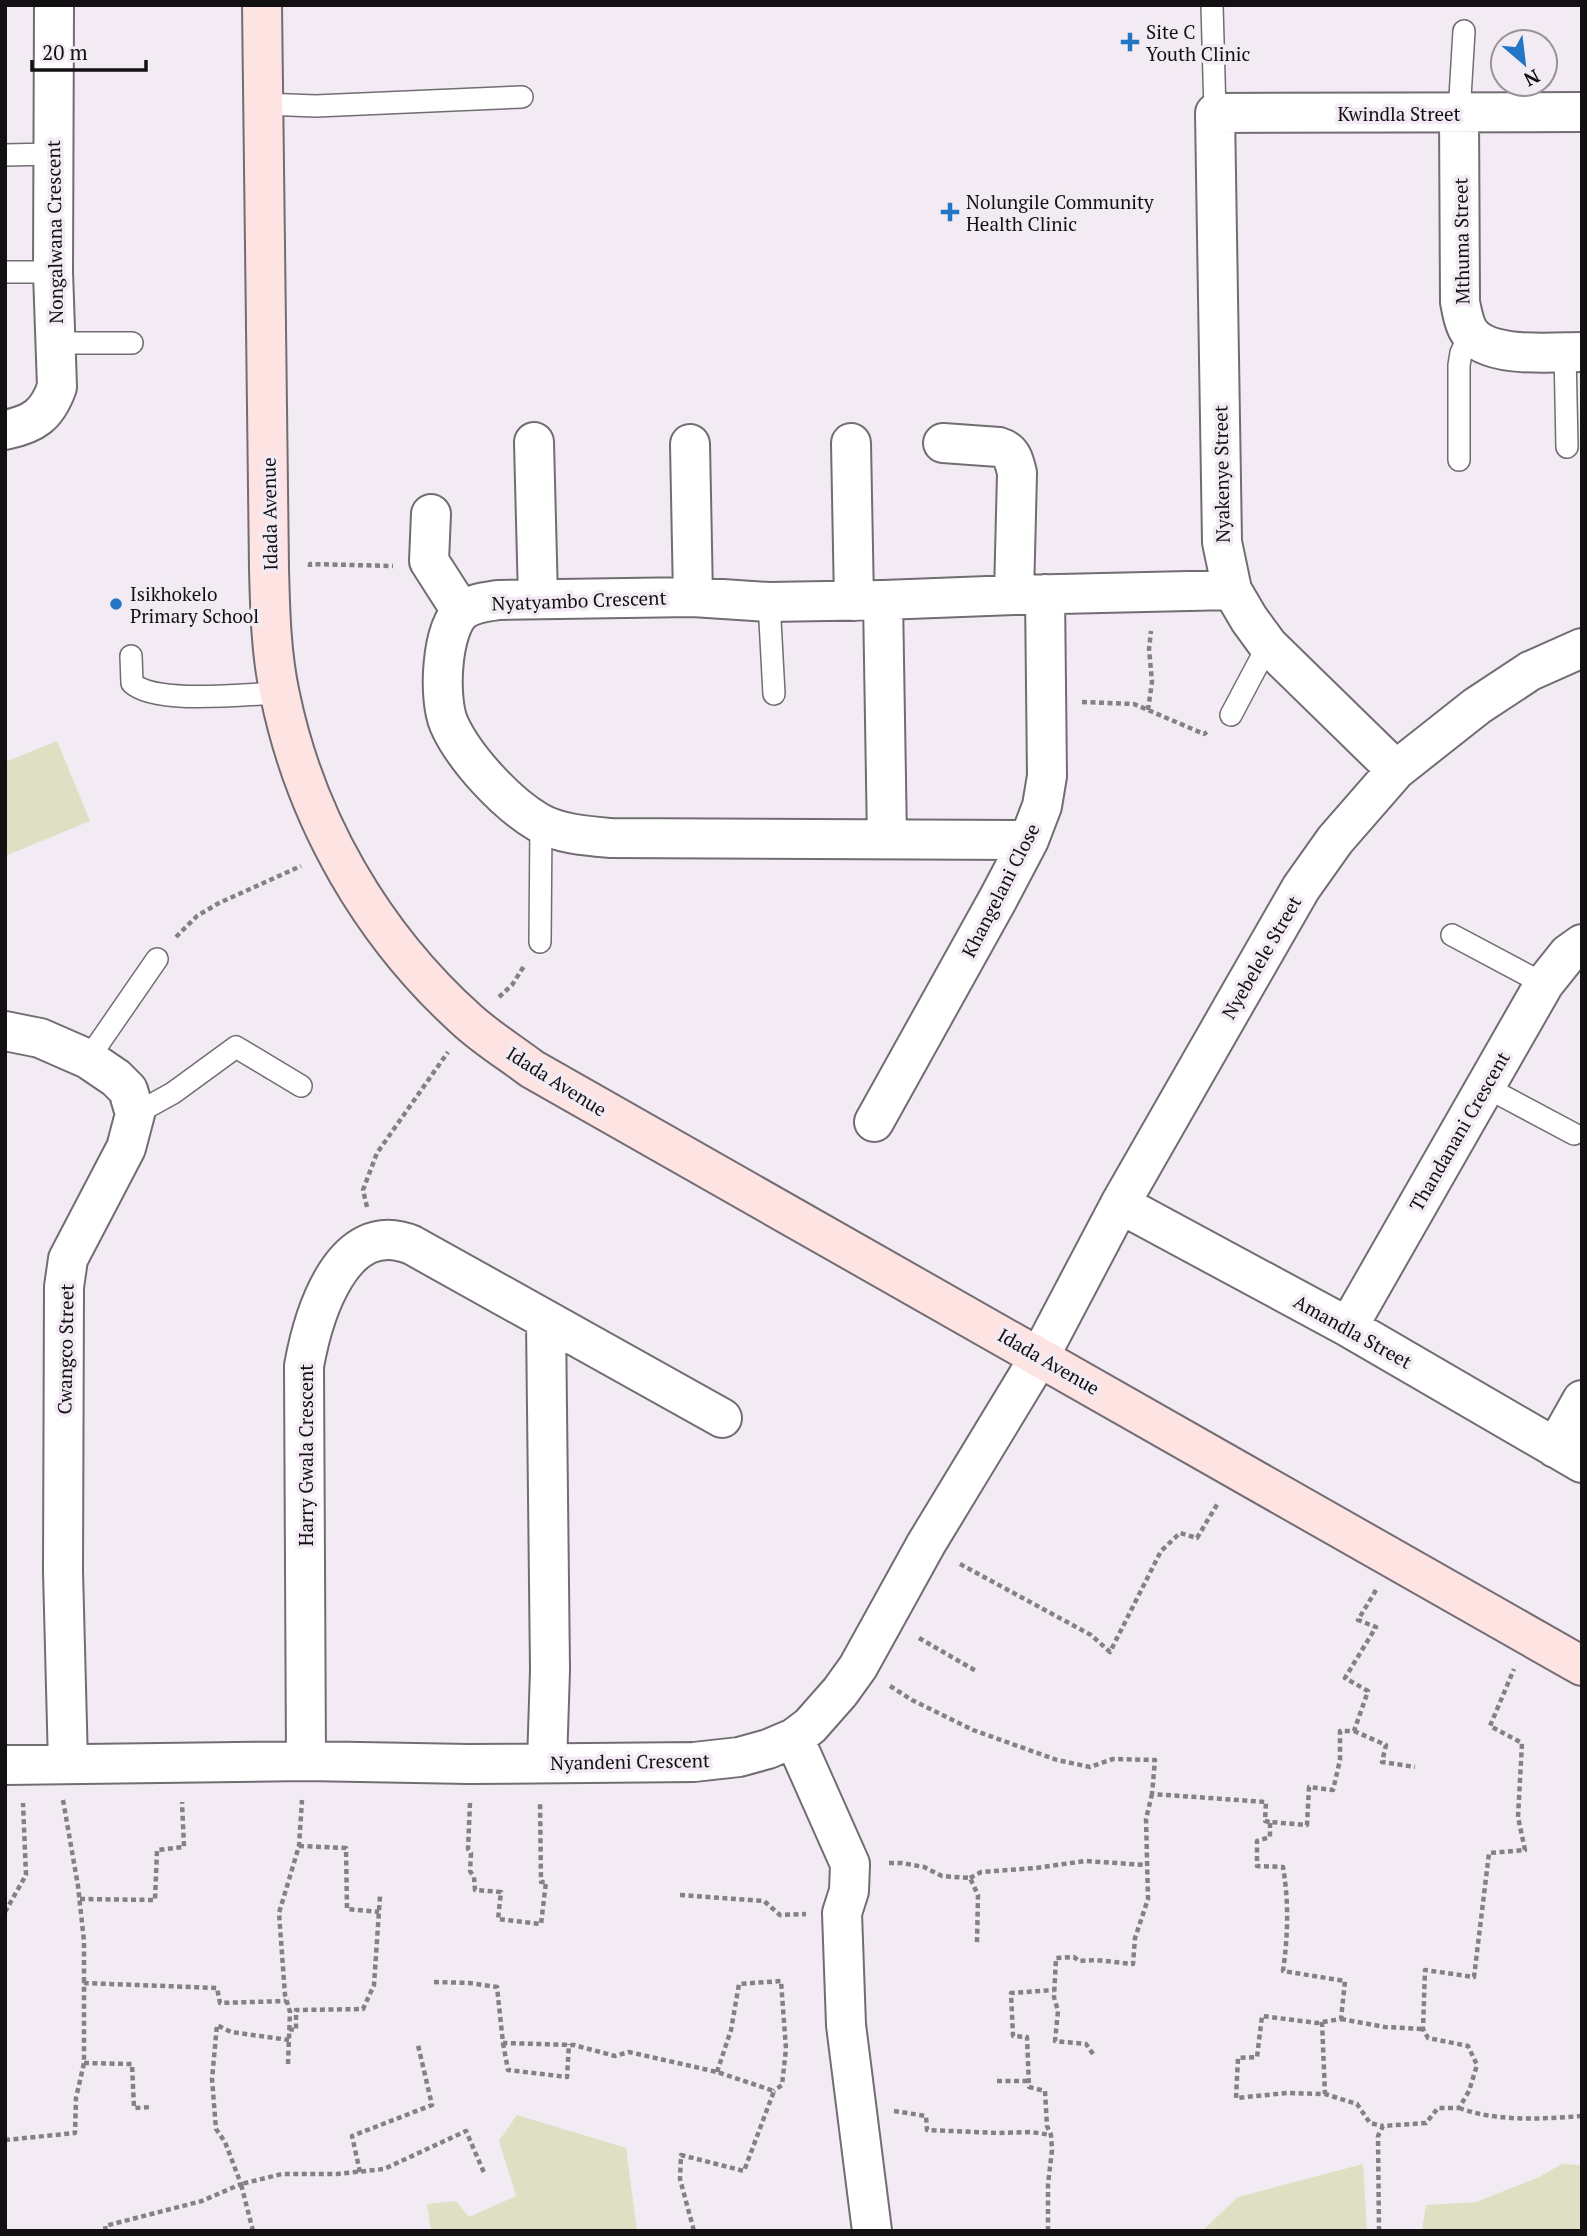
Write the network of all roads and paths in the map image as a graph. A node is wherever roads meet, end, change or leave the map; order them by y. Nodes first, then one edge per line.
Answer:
1 (54, 5) edge
2 (262, 5) edge
3 (1212, 5) edge
4 (1464, 31) dead end
5 (522, 97) dead end
6 (263, 104) junction
7 (1582, 112) edge
8 (1215, 113) junction
9 (1459, 114) junction
10 (53, 154) junction
11 (5, 155) edge
12 (5, 272) edge
13 (53, 272) junction
14 (1470, 334) junction
15 (56, 342) junction
16 (132, 343) dead end
17 (1574, 352) edge
18 (5, 430) edge
19 (534, 442) dead end
20 (851, 443) dead end
21 (943, 443) dead end
22 (690, 444) dead end
23 (1567, 447) dead end
24 (1459, 460) dead end
25 (431, 514) dead end
26 (429, 561) junction
27 (310, 576) dead end
28 (1232, 590) junction
29 (1155, 592) junction
30 (1029, 595) junction
31 (693, 597) junction
32 (538, 599) junction
33 (869, 601) junction
34 (769, 602) junction
35 (461, 611) junction
36 (1268, 645) junction
37 (1582, 648) edge
38 (131, 656) dead end
39 (279, 693) junction
40 (774, 694) dead end
41 (1148, 710) junction
42 (1231, 715) joint
43 (1047, 739) junction
44 (1396, 770) junction
45 (541, 823) junction
46 (887, 839) junction
47 (1029, 840) junction
48 (335, 851) junction
49 (1452, 935) dead end
50 (540, 942) joint
51 (1582, 944) edge
52 (157, 959) joint
53 (1544, 984) junction
54 (471, 1024) junction
55 (5, 1031) edge
56 (88, 1059) junction
57 (301, 1086) dead end
58 (1484, 1086) junction
59 (135, 1114) junction
60 (874, 1122) dead end
61 (1574, 1134) dead end
62 (1120, 1205) junction
63 (374, 1241) junction
64 (546, 1321) junction
65 (1348, 1327) junction
66 (1040, 1356) junction
67 (1582, 1400) edge
68 (722, 1418) dead end
69 (1568, 1455) edge
70 (1238, 1470) junction
71 (1394, 1559) junction
72 (988, 1580) dead end
73 (886, 1617) junction
74 (1531, 1639) junction
75 (1582, 1666) edge
76 (858, 1667) junction
77 (976, 1671) dead end
78 (1354, 1731) junction
79 (794, 1738) junction
80 (306, 1761) junction
81 (186, 1762) junction
82 (542, 1763) junction
83 (38, 1764) edge
84 (469, 1764) junction
85 (1415, 1767) dead end
86 (1153, 1794) junction
87 (1270, 1822) junction
88 (299, 1846) junction
89 (850, 1864) junction
90 (1146, 1865) junction
91 (970, 1878) junction
92 (680, 1895) dead end
93 (380, 1896) dead end
94 (79, 1899) junction
95 (5, 1912) edge
96 (379, 1912) junction
97 (842, 1913) junction
98 (977, 1943) dead end
99 (434, 1982) dead end
100 (84, 1983) junction
101 (1054, 1990) junction
102 (286, 2001) junction
103 (1341, 2019) junction
104 (1322, 2022) junction
105 (289, 2029) junction
106 (1423, 2029) junction
107 (289, 2040) junction
108 (503, 2043) junction
109 (569, 2044) junction
110 (418, 2045) dead end
111 (1093, 2054) dead end
112 (84, 2063) junction
113 (288, 2064) dead end
114 (717, 2072) junction
115 (997, 2081) dead end
116 (1030, 2081) junction
117 (774, 2091) junction
118 (1325, 2094) junction
119 (856, 2105) junction
120 (151, 2107) dead end
121 (1459, 2108) junction
122 (1582, 2116) edge
123 (1383, 2126) junction
124 (1051, 2135) junction
125 (5, 2140) edge
126 (360, 2172) junction
127 (485, 2175) dead end
128 (241, 2184) junction
129 (106, 2231) edge
130 (253, 2231) edge
131 (694, 2231) edge
132 (872, 2231) edge
133 (1048, 2231) edge
134 (1379, 2231) edge

1 - 10 street, Nongalwana Crescent
2 - 6 street, Idada Avenue
3 - 8 lane
4 - 9 lane
5 - 6 lane
6 - 39 street, Idada Avenue
7 - 9 street, Kwindla Street
8 - 9 street, Kwindla Street
8 - 28 street, Nyakenye Street
9 - 14 street, Mthuma Street
10 - 11 lane
10 - 13 street, Nongalwana Crescent
12 - 13 lane
13 - 15 street, Nongalwana Crescent
14 - 17 street
14 - 24 lane
15 - 16 lane
15 - 18 street, Nongalwana Crescent
17 - 23 lane
19 - 32 street
20 - 33 street
21 - 30 street, Khangelani Close
22 - 31 street
25 - 26 street
26 - 27 path
26 - 35 street
28 - 29 street, Nyatyambo Crescent
28 - 36 street, Nyakenye Street
29 - 30 street, Nyatyambo Crescent
29 - 41 path
30 - 33 street, Nyatyambo Crescent
30 - 43 street, Khangelani Close
31 - 32 street, Nyatyambo Crescent
31 - 34 street, Nyatyambo Crescent
32 - 35 street, Nyatyambo Crescent
33 - 34 street, Nyatyambo Crescent
33 - 46 street
34 - 40 lane
35 - 45 street
36 - 42 lane
36 - 44 street, Nyakenye Street
37 - 44 street, Nyebelele Street
38 - 39 lane
39 - 48 street, Idada Avenue
41 - 42 path
41 - 43 path
43 - 47 street, Khangelani Close
44 - 62 street, Nyebelele Street
45 - 46 street
45 - 50 lane
46 - 47 street
47 - 60 street, Khangelani Close
48 - 52 path
48 - 54 street, Idada Avenue
49 - 53 lane
50 - 54 path
51 - 53 street, Thandanani Crescent
52 - 56 lane
53 - 58 street, Thandanani Crescent
54 - 63 path
54 - 66 street, Idada Avenue
55 - 56 street
56 - 59 street
57 - 59 lane
58 - 61 lane
58 - 65 street, Thandanani Crescent
59 - 83 street, Cwangco Street
62 - 65 street, Amandla Street
62 - 66 street, Nyebelele Street
63 - 64 street
63 - 80 street, Harry Gwala Crescent
64 - 68 street
64 - 82 street
65 - 69 street, Amandla Street
66 - 70 street, Idada Avenue
66 - 73 street, Nyandeni Crescent
67 - 69 street
70 - 71 street, Idada Avenue
70 - 72 path
71 - 74 street, Idada Avenue
71 - 78 path
73 - 76 street, Nyandeni Crescent
73 - 77 path
74 - 75 street, Idada Avenue
74 - 106 path
76 - 79 street, Nyandeni Crescent
76 - 86 path
78 - 85 path
78 - 87 path
79 - 82 street, Nyandeni Crescent
79 - 89 street
80 - 81 street, Nyandeni Crescent
80 - 84 street, Nyandeni Crescent
80 - 88 path
81 - 83 street, Nyandeni Crescent
81 - 94 path
82 - 84 street, Nyandeni Crescent
82 - 84 path
83 - 94 path
83 - 95 path
86 - 87 path
86 - 90 path
87 - 103 path
88 - 96 path
88 - 102 path
89 - 91 path
89 - 97 street
90 - 91 path
90 - 101 path
91 - 98 path
92 - 97 path
93 - 96 path
94 - 100 path
96 - 105 path
97 - 119 street
99 - 108 path
100 - 102 path
100 - 112 path
101 - 111 path
101 - 116 path
102 - 105 path
103 - 104 path
103 - 106 path
104 - 118 path
104 - 118 path
105 - 107 path
106 - 121 path
107 - 113 path
107 - 128 path
108 - 109 path
108 - 109 path
109 - 114 path
110 - 126 path
112 - 120 path
112 - 125 path
114 - 117 path
114 - 117 path
115 - 116 path
116 - 124 path
117 - 131 path
118 - 123 path
119 - 124 path
119 - 132 street
121 - 122 path
121 - 123 path
123 - 134 path
124 - 133 path
126 - 127 path
126 - 128 path
128 - 129 path
128 - 130 path

